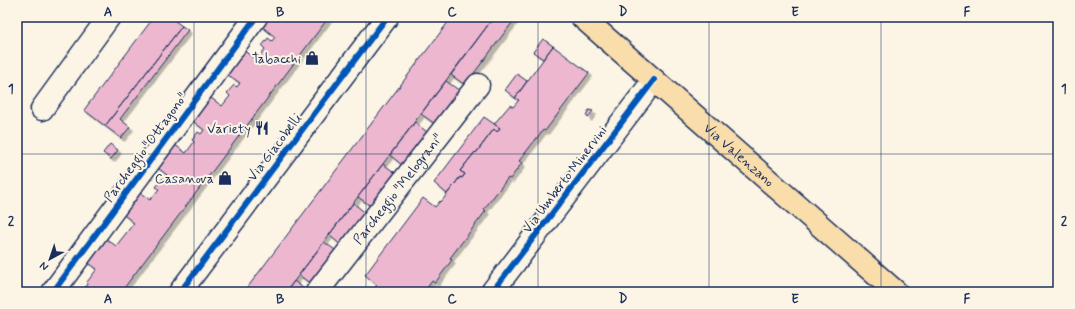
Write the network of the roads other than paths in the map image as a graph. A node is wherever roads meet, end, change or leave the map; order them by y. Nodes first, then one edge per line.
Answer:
1 (109, 17) edge
2 (256, 17) edge
3 (387, 17) edge
4 (582, 17) edge
5 (654, 80) junction
6 (478, 85) dead end
7 (42, 109) dead end
8 (53, 292) edge
9 (180, 292) edge
10 (317, 292) edge
11 (492, 292) edge
12 (896, 292) edge

1 - 7 street
2 - 8 street, Parcheggio "Ottagono"
3 - 9 street, Via Giacobelli
4 - 5 main road, Via Valenzano
5 - 11 street, Via Umberto Minervini
5 - 12 main road, Via Valenzano
6 - 10 street, Parcheggio "Melograni"

